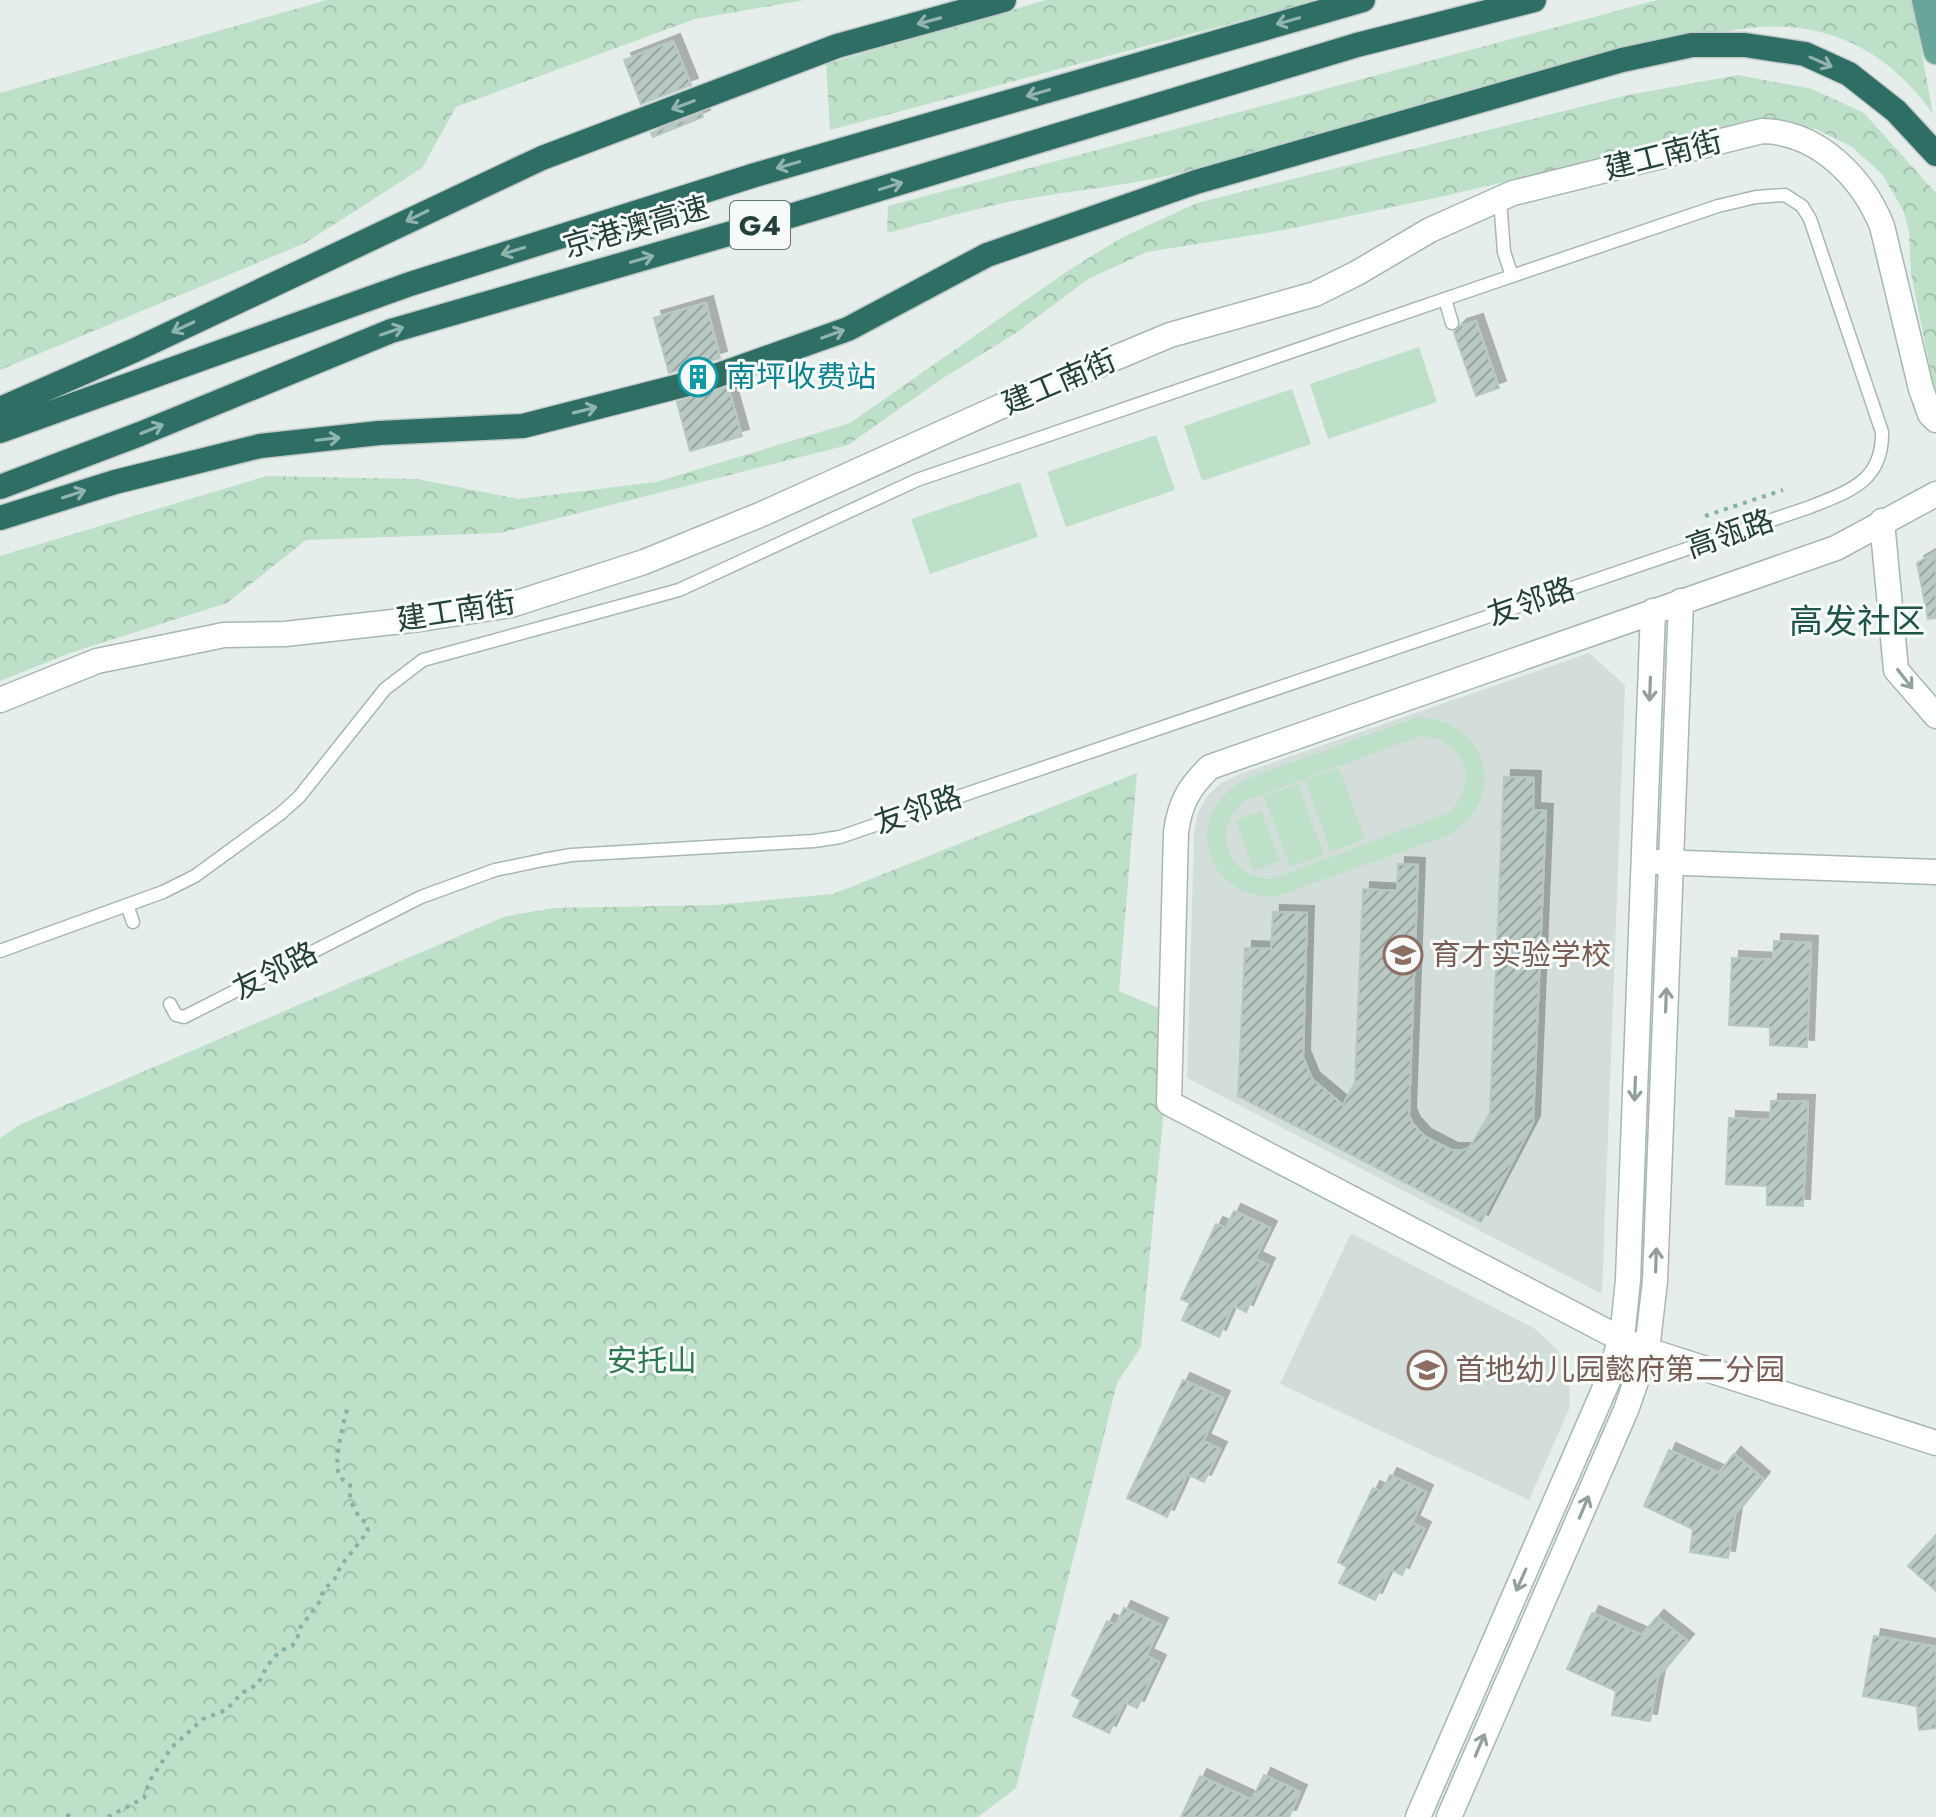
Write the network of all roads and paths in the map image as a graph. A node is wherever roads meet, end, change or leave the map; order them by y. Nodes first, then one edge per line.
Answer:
1 (1004, 0) edge
2 (1363, 0) edge
3 (1534, 0) edge
4 (1924, 0) edge
5 (1936, 52) edge
6 (1936, 154) edge
7 (1500, 199) junction
8 (1512, 276) junction
9 (1445, 299) junction
10 (1452, 323) dead end
11 (0, 409) edge
12 (1936, 420) edge
13 (0, 431) edge
14 (0, 487) edge
15 (1783, 490) dead end
16 (1936, 494) edge
17 (1705, 516) dead end
18 (0, 518) edge
19 (1882, 521) junction
20 (1650, 561) joint
21 (1681, 601) junction
22 (1653, 611) junction
23 (0, 700) edge
24 (1936, 716) edge
25 (1643, 861) junction
26 (1672, 862) junction
27 (1936, 872) edge
28 (127, 905) junction
29 (133, 922) dead end
30 (0, 951) edge
31 (170, 1004) dead end
32 (1621, 1339) junction
33 (1647, 1350) junction
34 (348, 1406) dead end
35 (1936, 1443) edge
36 (72, 1811) dead end
37 (67, 1817) edge
38 (108, 1817) edge
39 (1418, 1817) edge
40 (1449, 1817) edge

1 -> 11 highway
2 -> 13 highway, 京港澳高速 / G4
14 -> 3 highway, 京港澳高速 / G4
4 - 5 main road
18 -> 6 highway
7 - 8 lane
7 - 12 street, 建工南街
7 - 23 street, 建工南街
8 - 9 lane, 高瓴路
8 - 20 lane, 高瓴路
9 - 10 lane
9 - 28 lane, 高瓴路
15 - 17 path
16 - 19 street
19 - 21 street
19 -> 24 street
20 - 31 lane, 友邻路
21 - 22 street
21 - 26 street
22 -> 25 street
22 - 32 street
25 - 26 street
25 -> 32 street
26 - 27 street
33 -> 26 street
28 - 29 lane
28 - 30 lane, 高瓴路
32 - 33 street
32 -> 39 street
33 - 35 street
40 -> 33 street
34 - 38 path
36 - 37 path

